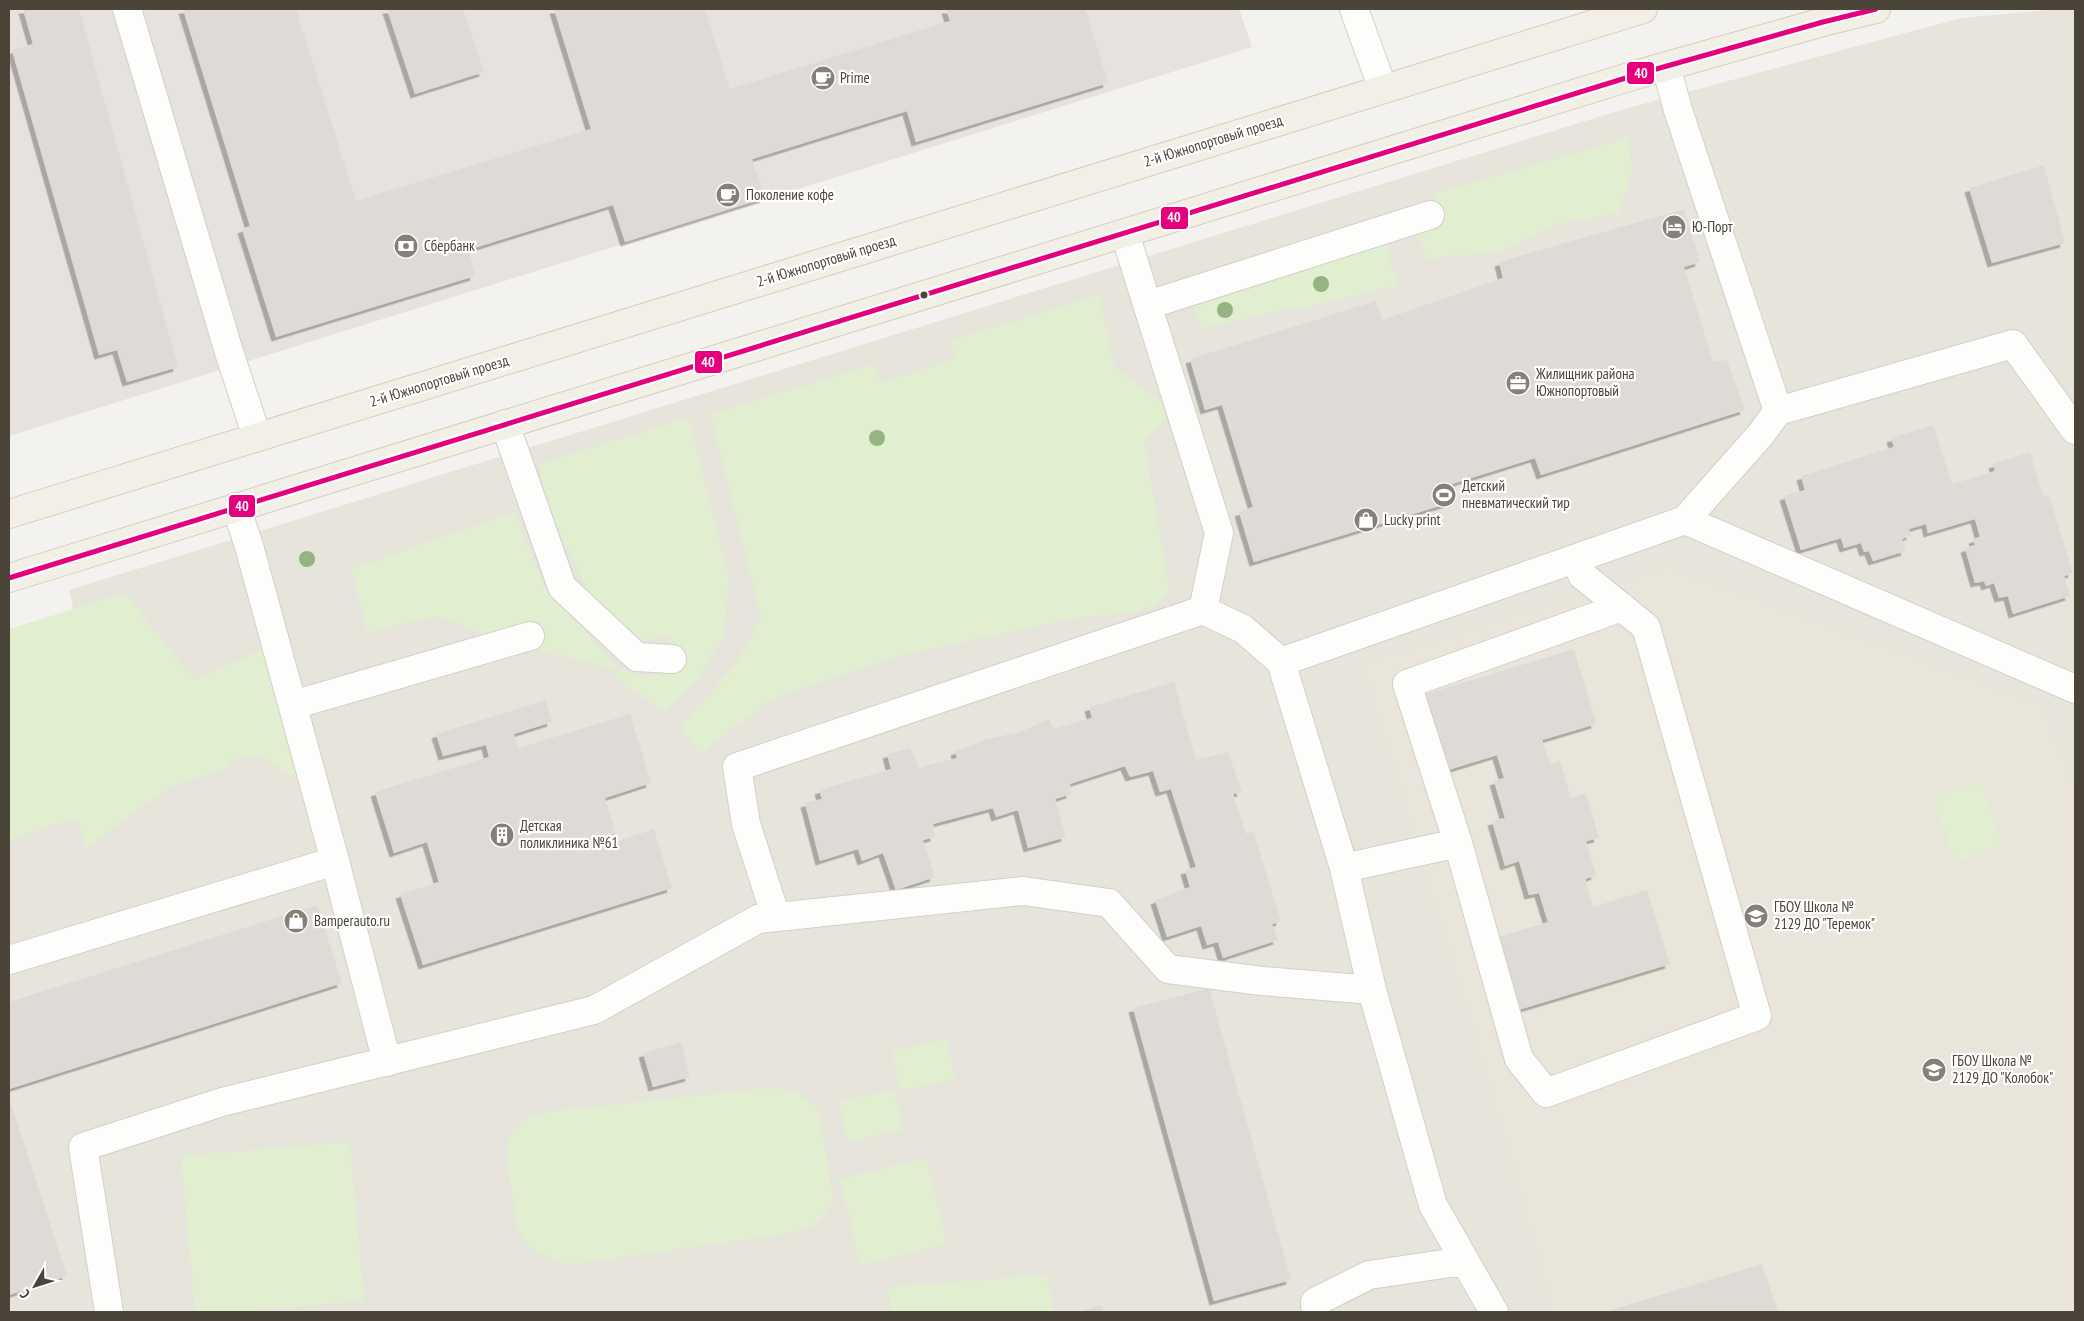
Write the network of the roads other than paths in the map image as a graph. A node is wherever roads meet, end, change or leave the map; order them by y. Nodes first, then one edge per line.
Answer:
1 (127, 9) edge
2 (1354, 9) edge
3 (1643, 9) edge
4 (1876, 9) edge
5 (1598, 15) edge
6 (1666, 66) junction
7 (1383, 88) junction
8 (1430, 215) dead end
9 (1125, 234) junction
10 (1148, 305) junction
11 (1778, 411) junction
12 (505, 424) junction
13 (2075, 430) edge
14 (257, 437) junction
15 (236, 508) junction
16 (9, 514) edge
17 (1685, 520) junction
18 (1582, 574) dead end
19 (9, 578) edge
20 (1622, 607) junction
21 (1203, 610) junction
22 (530, 636) dead end
23 (672, 659) dead end
24 (1281, 662) junction
25 (2075, 688) edge
26 (293, 705) junction
27 (1458, 844) junction
28 (336, 861) junction
29 (1344, 868) junction
30 (776, 917) junction
31 (9, 960) edge
32 (1372, 990) junction
33 (387, 1062) junction
34 (1464, 1261) junction
35 (109, 1312) edge
36 (1316, 1312) edge
37 (1494, 1312) edge

1 - 14 lane
2 - 7 lane
3 - 5 main road, 2-й Южнопортовый проезд
4 - 6 main road
5 - 7 main road, 2-й Южнопортовый проезд
6 - 9 main road
6 - 11 lane
7 - 14 main road, 2-й Южнопортовый проезд
8 - 10 lane
9 - 10 lane
9 - 12 main road
10 - 21 lane
11 - 13 lane
11 - 17 lane
12 - 15 main road
12 - 23 lane
14 - 16 main road, 2-й Южнопортовый проезд
15 - 19 main road
15 - 26 lane
17 - 24 lane
17 - 25 lane
18 - 20 lane
20 - 27 lane
20 - 27 lane
21 - 24 lane
21 - 30 lane
22 - 26 lane
24 - 29 lane
26 - 28 lane
27 - 29 lane
28 - 31 lane
28 - 33 lane
29 - 32 lane
30 - 32 lane
30 - 33 lane
32 - 34 lane
33 - 35 lane
34 - 36 lane
34 - 37 lane

